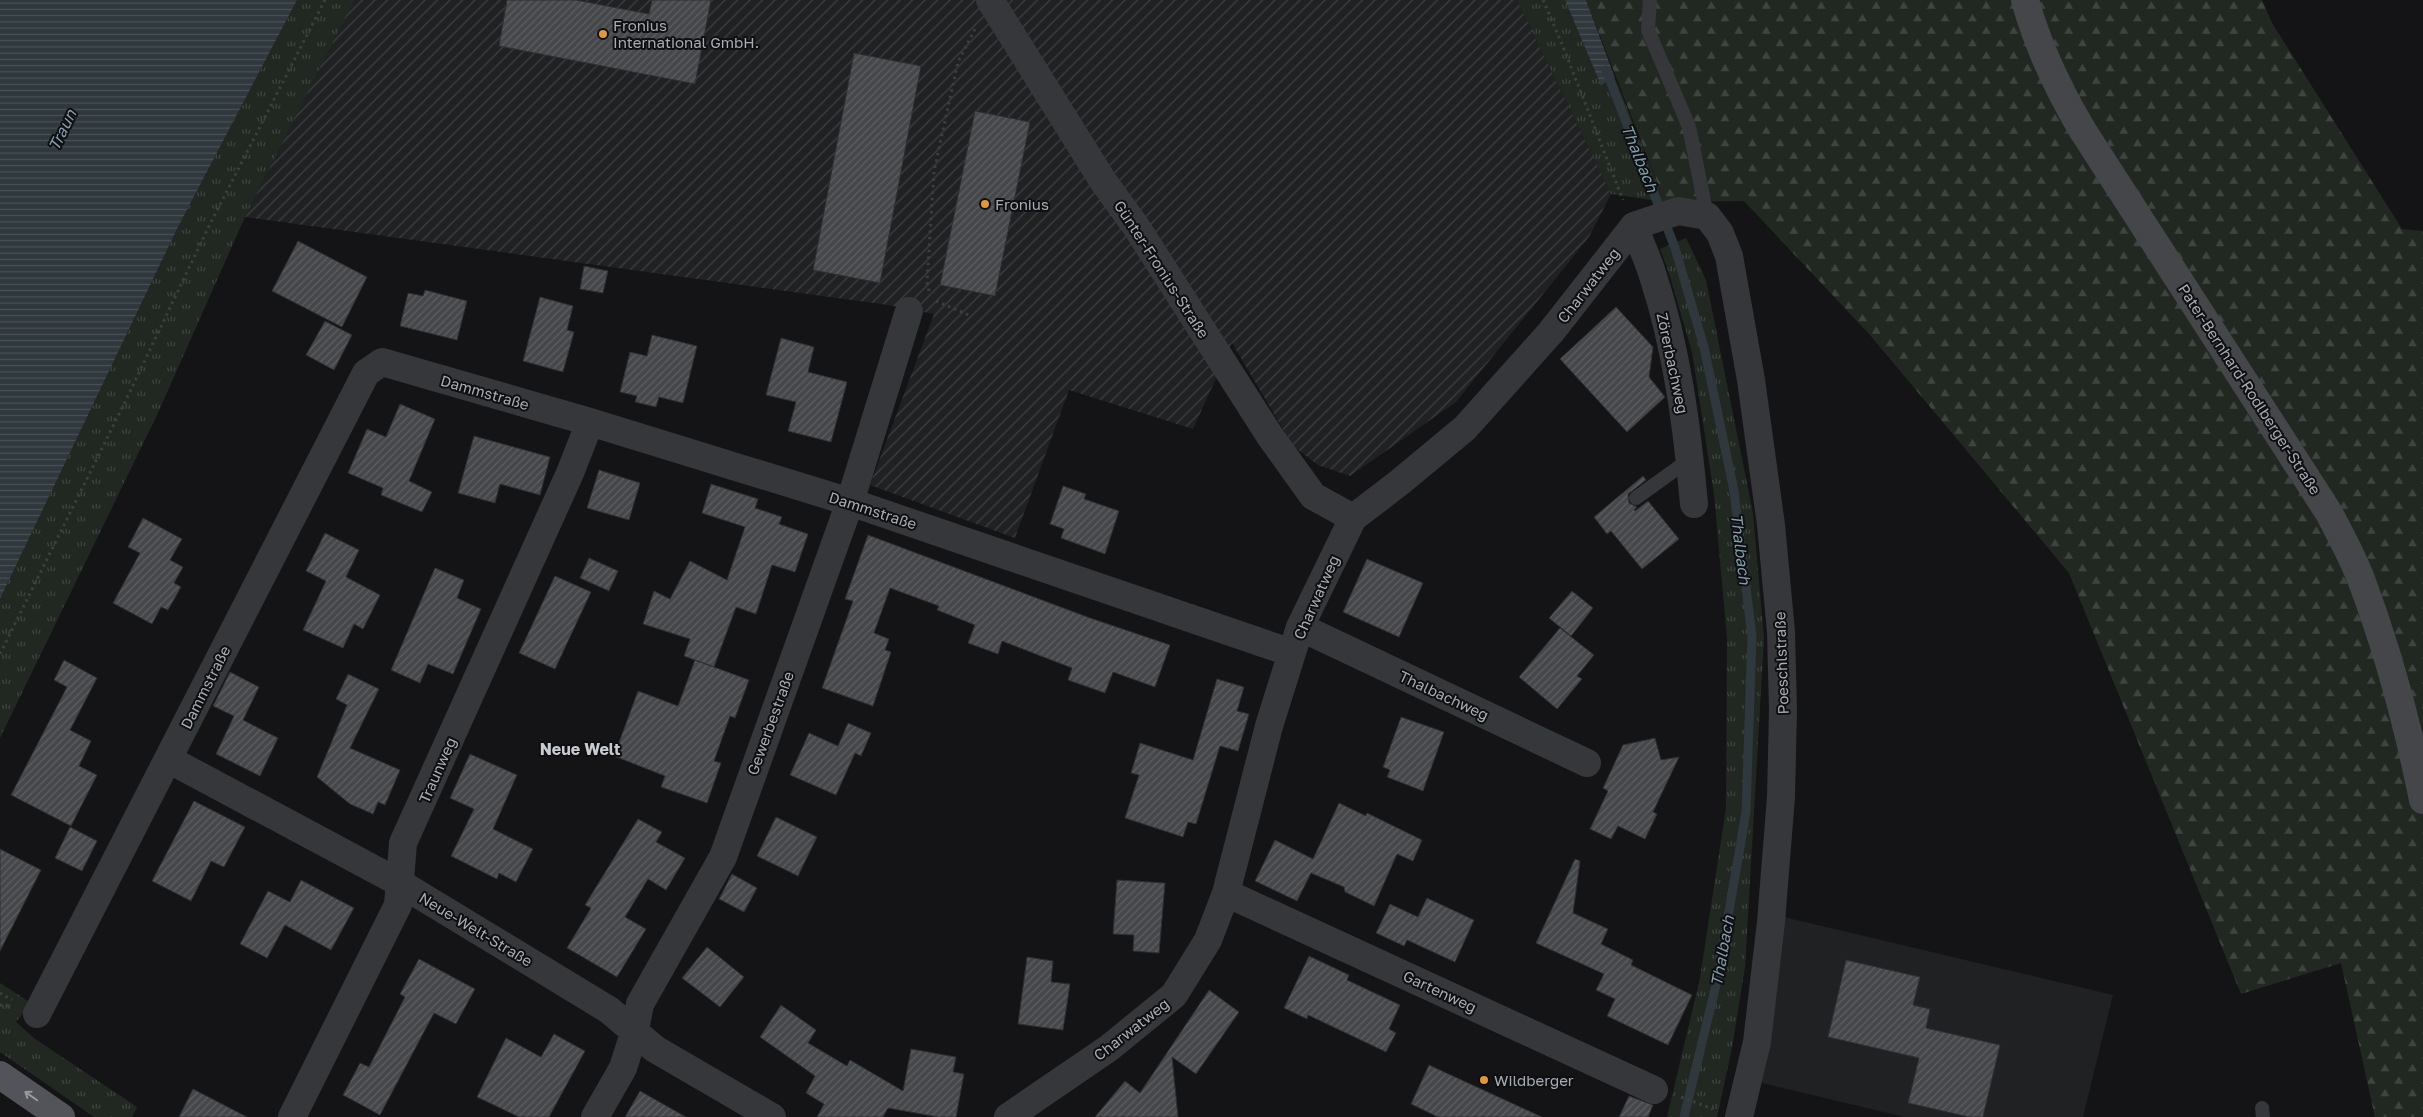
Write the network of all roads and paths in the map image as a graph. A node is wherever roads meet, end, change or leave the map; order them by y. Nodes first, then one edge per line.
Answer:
1 (325, 0) edge
2 (1542, 0) edge
3 (1650, 0) edge
4 (2025, 0) edge
5 (989, 1) edge
6 (1707, 216) junction
7 (1641, 223) junction
8 (909, 312) dead end
9 (971, 316) dead end
10 (590, 422) junction
11 (1690, 460) junction
12 (1636, 498) dead end
13 (850, 502) junction
14 (1694, 504) dead end
15 (1353, 518) junction
16 (1300, 627) junction
17 (1292, 653) junction
18 (0, 654) edge
19 (168, 759) junction
20 (1587, 763) dead end
21 (2423, 800) edge
22 (398, 882) junction
23 (1226, 893) junction
24 (37, 1014) dead end
25 (635, 1030) junction
26 (0, 1075) edge
27 (1665, 1092) joint
28 (1703, 1105) dead end
29 (61, 1117) edge
30 (292, 1117) edge
31 (595, 1117) edge
32 (772, 1117) edge
33 (1008, 1117) edge
34 (1739, 1117) edge

1 - 18 path
2 - 7 path
3 - 6 lane
4 - 21 main road, Pater-Bernhard-Rodlberger-Straße
5 - 9 path
5 - 15 street, Günter-Fronius-Straße
6 - 7 street
6 - 34 street, Poeschlstraße
7 - 11 street, Zörerbachweg
7 - 15 street, Charwatweg
8 - 13 street, Gewerbestraße
10 - 13 street, Dammstraße
10 - 19 street, Dammstraße
10 - 22 street, Traunweg
11 - 12 lane
11 - 14 street, Zörerbachweg
13 - 17 street, Dammstraße
13 - 25 street, Gewerbestraße
15 - 16 street, Charwatweg
16 - 17 street, Charwatweg
16 - 20 street, Thalbachweg
17 - 23 street, Charwatweg
19 - 22 street, Neue-Welt-Straße
19 - 24 street, Dammstraße
22 - 25 street, Neue-Welt-Straße
22 - 30 street, Traunweg
23 - 27 street, Gartenweg
23 - 33 street, Charwatweg
25 - 31 street, Gewerbestraße
25 - 32 street, Neue-Welt-Straße
29 -> 26 main road
27 - 28 path

